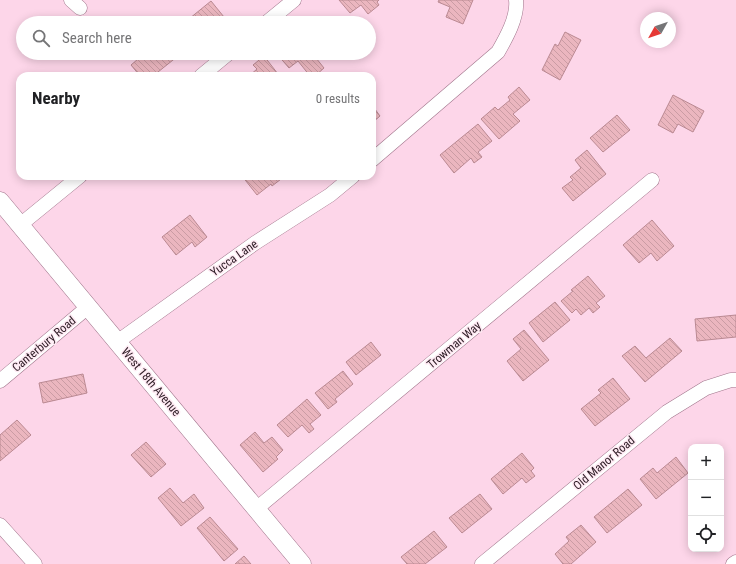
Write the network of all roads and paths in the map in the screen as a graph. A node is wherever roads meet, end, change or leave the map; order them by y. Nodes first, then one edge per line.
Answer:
1 (294, 0) edge
2 (516, 0) edge
3 (275, 16) edge
4 (220, 60) edge
5 (206, 72) edge
6 (376, 157) edge
7 (75, 180) edge
8 (348, 180) edge
9 (652, 180) dead end
10 (0, 201) edge
11 (20, 225) junction
12 (88, 306) junction
13 (117, 342) junction
14 (736, 380) edge
15 (0, 381) edge
16 (256, 509) junction
17 (0, 524) edge
18 (736, 562) edge
19 (35, 564) edge
20 (302, 564) edge
21 (482, 564) edge
22 (733, 564) edge

1 - 3 street
2 - 6 street
4 - 5 street
7 - 11 street
8 - 13 street, Yucca Lane
9 - 16 street, Trowman Way
10 - 11 street, West 18th Avenue
11 - 12 street, West 18th Avenue
12 - 13 street, West 18th Avenue
12 - 15 street, Canterbury Road
13 - 16 street, West 18th Avenue
14 - 21 street, Old Manor Road
16 - 20 street, West 18th Avenue
17 - 19 street
18 - 22 street

